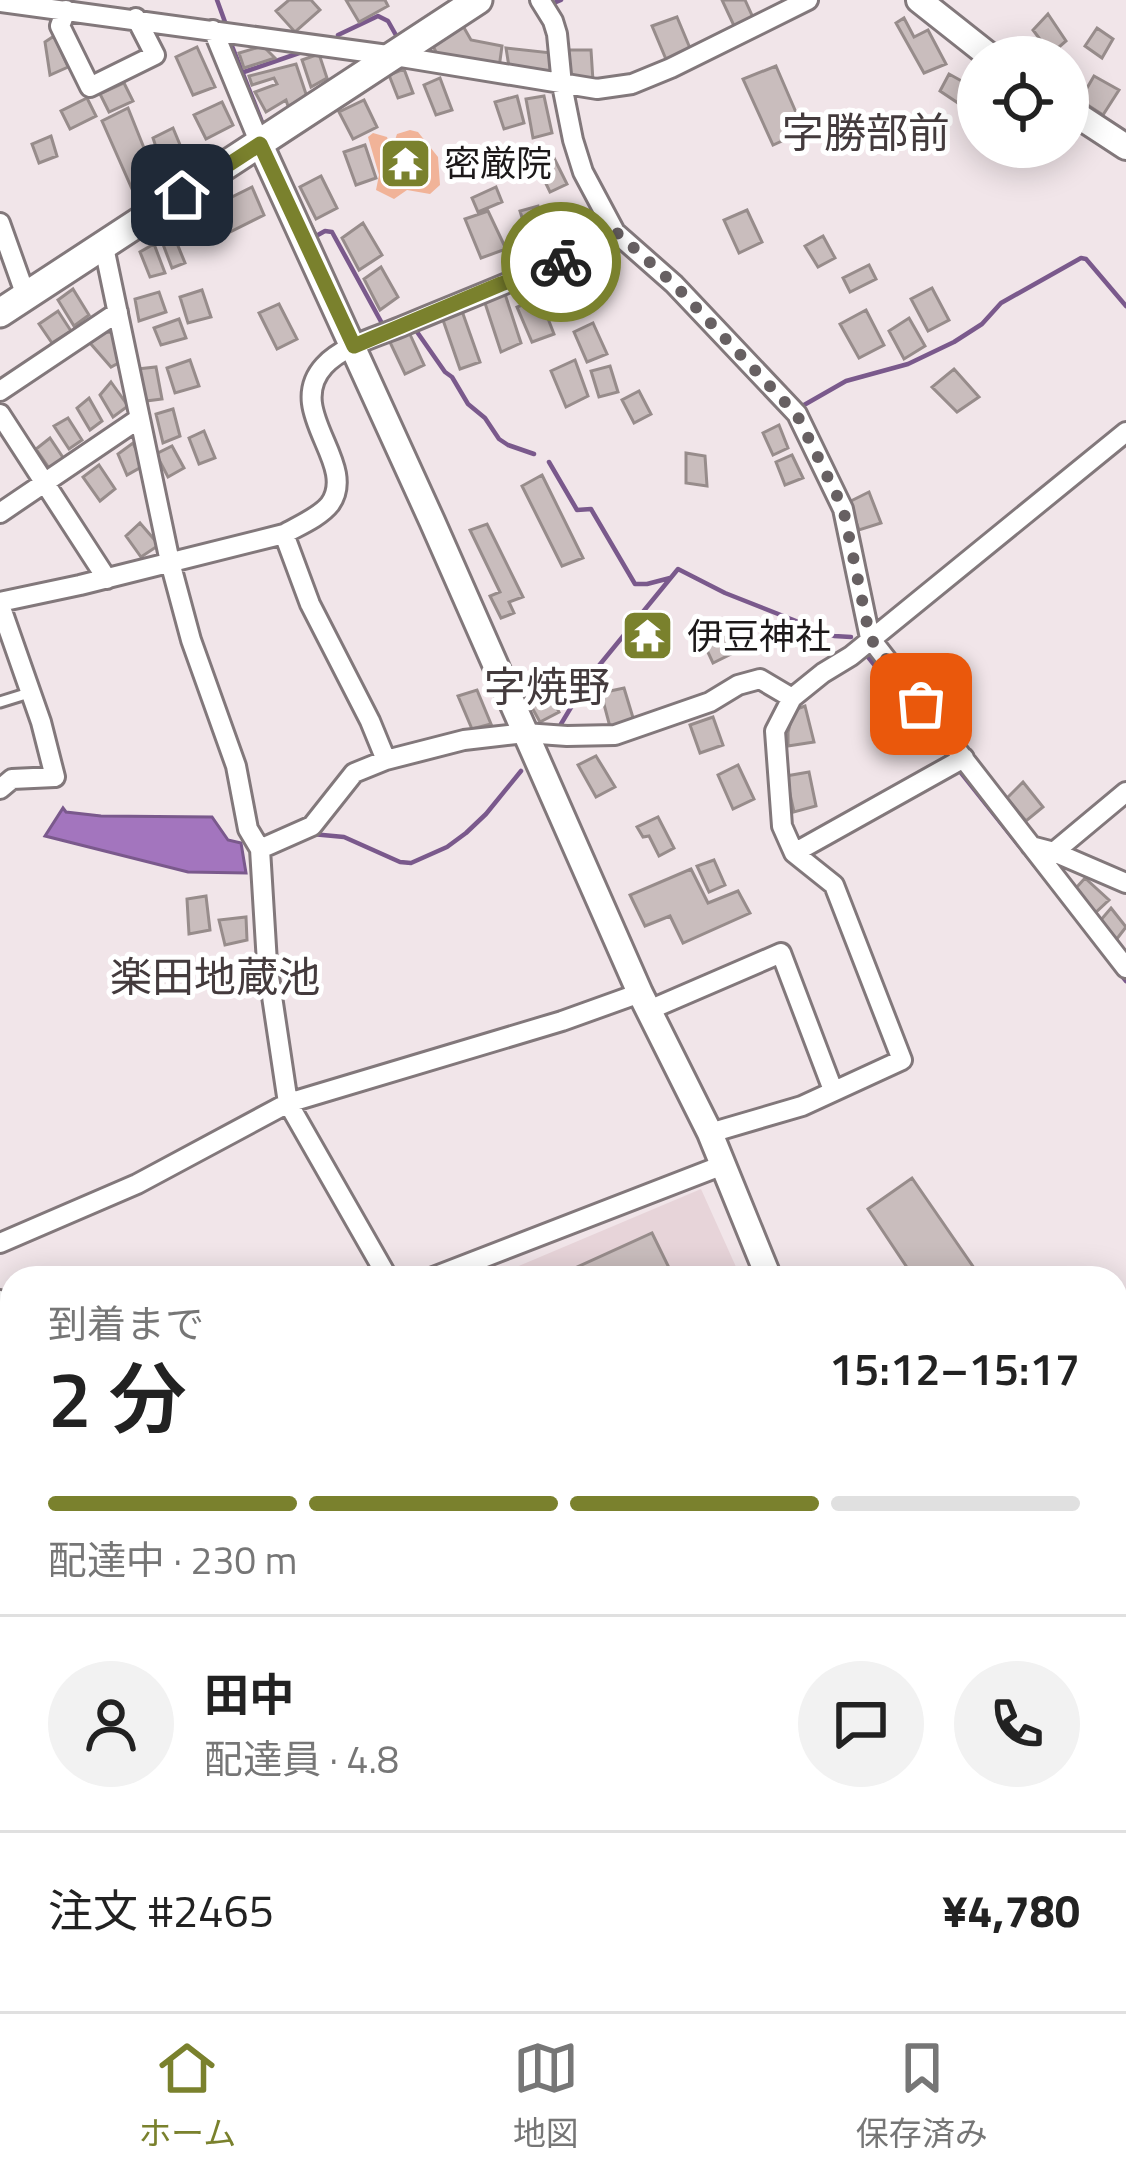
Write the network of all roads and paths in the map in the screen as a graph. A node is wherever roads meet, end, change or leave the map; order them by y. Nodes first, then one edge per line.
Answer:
1 (478, 0) edge
2 (539, 0) edge
3 (808, 0) edge
4 (919, 0) edge
5 (0, 2) edge
6 (66, 10) junction
7 (136, 19) junction
8 (213, 30) junction
9 (964, 36) edge
10 (395, 56) junction
11 (562, 85) junction
12 (1089, 123) edge
13 (260, 144) junction
14 (1126, 147) edge
15 (0, 224) edge
16 (616, 232) junction
17 (104, 247) junction
18 (26, 296) junction
19 (118, 312) junction
20 (0, 313) edge
21 (354, 346) junction
22 (0, 392) edge
23 (0, 414) edge
24 (140, 418) junction
25 (1126, 432) edge
26 (44, 482) junction
27 (0, 513) edge
28 (284, 533) junction
29 (170, 562) junction
30 (107, 579) junction
31 (0, 603) edge
32 (870, 638) junction
33 (31, 692) junction
34 (792, 698) junction
35 (0, 702) edge
36 (525, 733) junction
37 (386, 760) junction
38 (956, 763) junction
39 (0, 789) edge
40 (1126, 792) edge
41 (1031, 846) junction
42 (260, 849) junction
43 (1054, 852) junction
44 (794, 853) junction
45 (1126, 884) edge
46 (1126, 968) edge
47 (645, 1002) junction
48 (833, 1090) junction
49 (288, 1103) junction
50 (710, 1133) junction
51 (723, 1165) junction
52 (0, 1244) edge
53 (378, 1266) edge
54 (462, 1266) edge
55 (764, 1266) edge

1 - 10 main road
2 - 11 street
3 - 11 street
4 - 9 street
5 - 6 street
6 - 7 street
6 - 7 street
7 - 8 street
8 - 10 street
8 - 13 street
10 - 11 street
10 - 13 main road
11 - 16 street
12 - 14 street
13 - 17 main road
13 - 21 street
15 - 18 street
16 - 21 street
16 - 32 street
17 - 18 main road
17 - 19 street
18 - 20 main road
19 - 22 street
19 - 24 street
21 - 28 street
21 - 36 street
23 - 26 street
24 - 26 street
24 - 29 street
25 - 32 street
26 - 27 street
26 - 30 street
28 - 29 street
28 - 37 street
29 - 30 street
29 - 42 street
30 - 31 street
31 - 33 street
32 - 34 street
32 - 38 street
33 - 35 lane
33 - 39 street
34 - 36 street
34 - 44 street
36 - 37 street
36 - 47 street
37 - 42 street
38 - 41 street
38 - 44 street
40 - 43 street
41 - 43 street
41 - 46 street
42 - 49 street
43 - 45 street
44 - 48 street
47 - 48 street
47 - 49 street
47 - 50 street
48 - 50 street
49 - 52 street
49 - 53 street
50 - 51 street
51 - 54 street
51 - 55 street

